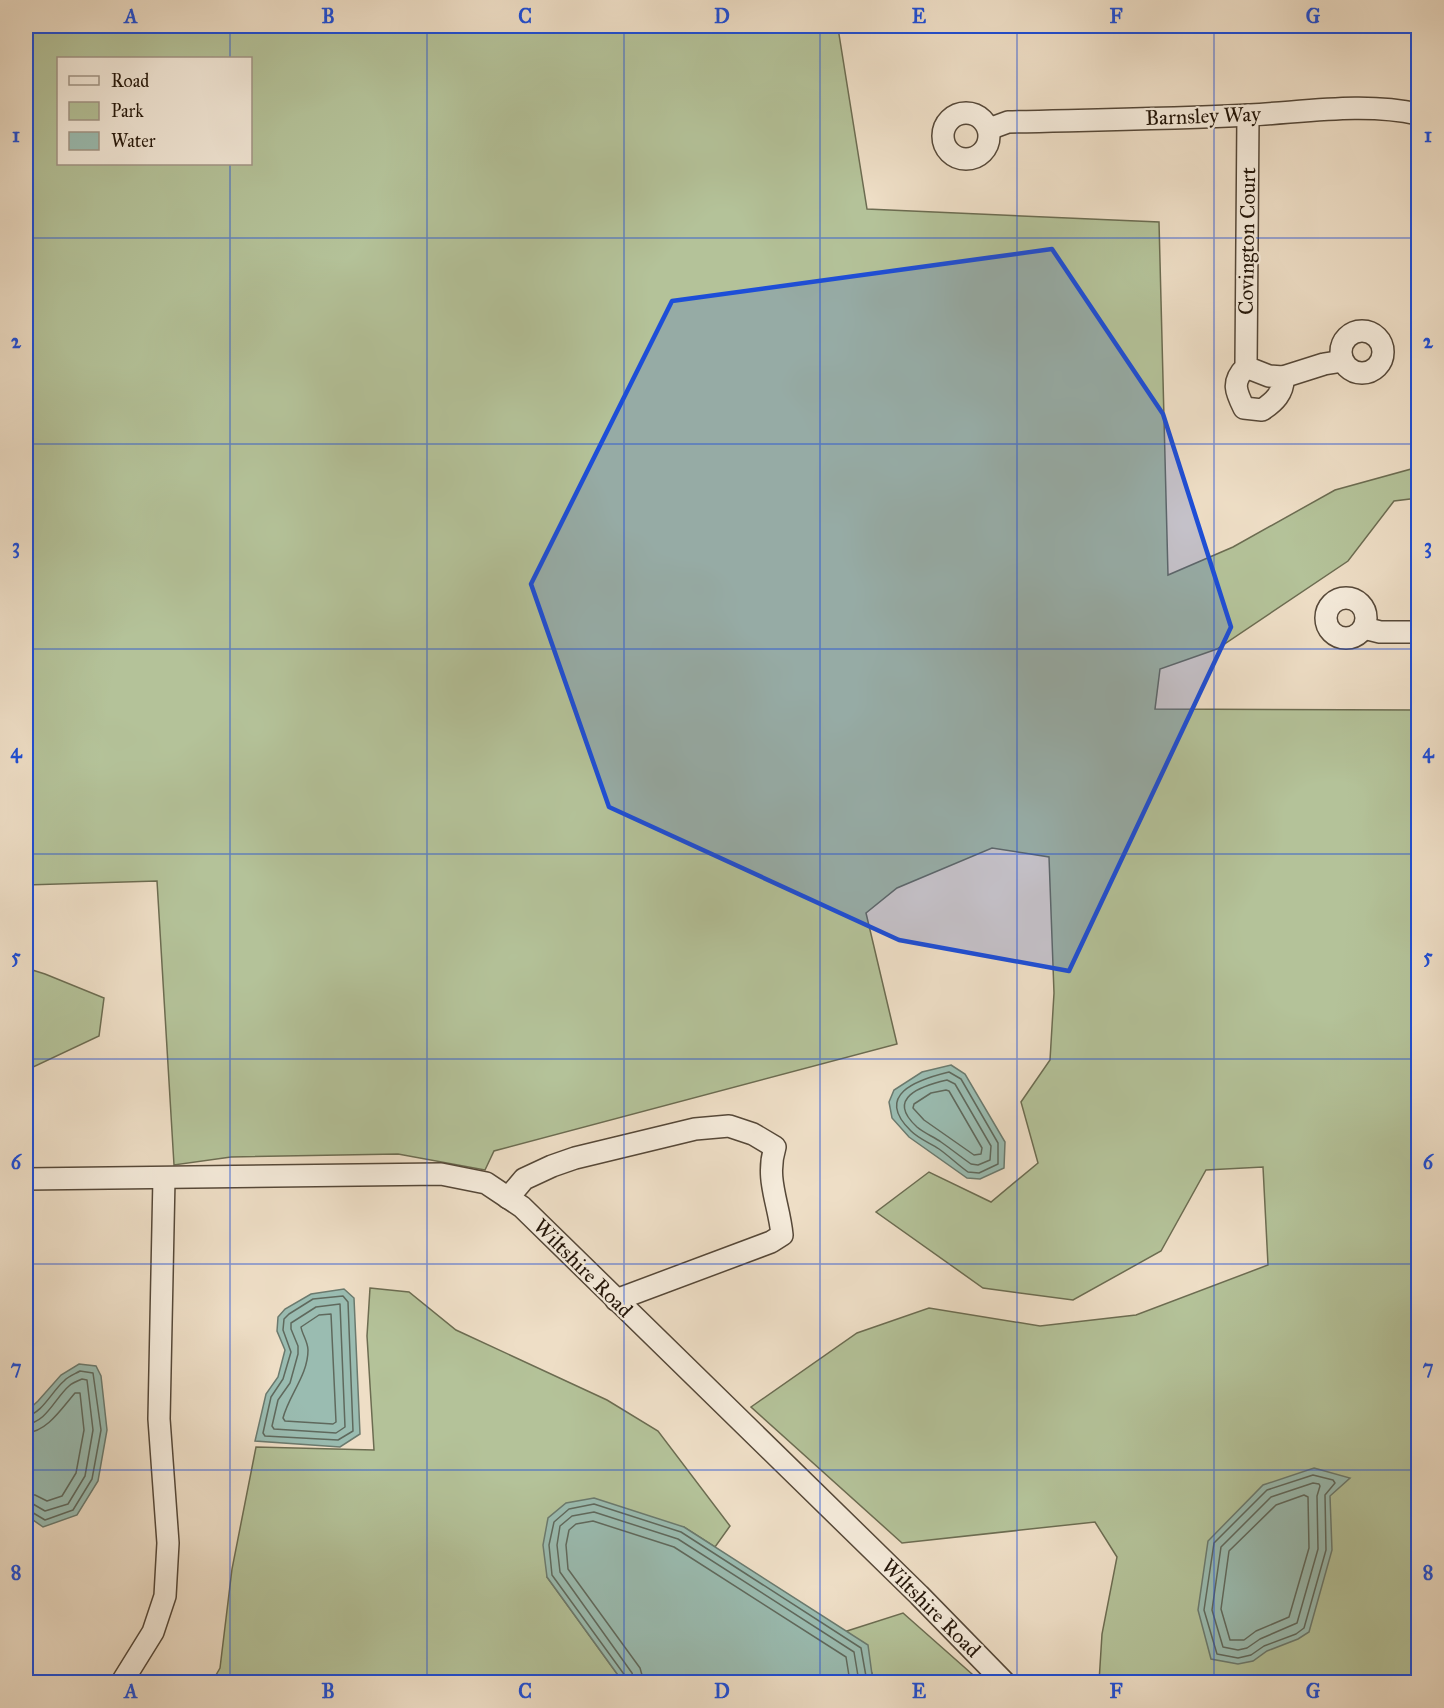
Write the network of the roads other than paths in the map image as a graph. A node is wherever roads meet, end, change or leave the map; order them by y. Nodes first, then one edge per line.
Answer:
1 (1419, 114) edge
2 (1248, 115) junction
3 (989, 129) dead end
4 (1343, 361) dead end
5 (1246, 368) junction
6 (1283, 377) junction
7 (1364, 628) dead end
8 (1419, 632) edge
9 (164, 1178) junction
10 (26, 1179) edge
11 (508, 1198) junction
12 (616, 1299) junction
13 (122, 1683) edge
14 (1004, 1683) edge

1 - 2 street, Barnsley Way
2 - 3 street, Barnsley Way
2 - 5 street, Covington Court
4 - 6 street
5 - 6 street
5 - 6 street, Covington Court
7 - 8 street
9 - 10 street, Wiltshire Road
9 - 11 street, Wiltshire Road
9 - 13 street
11 - 12 street, Wiltshire Road
11 - 12 street
12 - 14 street, Wiltshire Road

